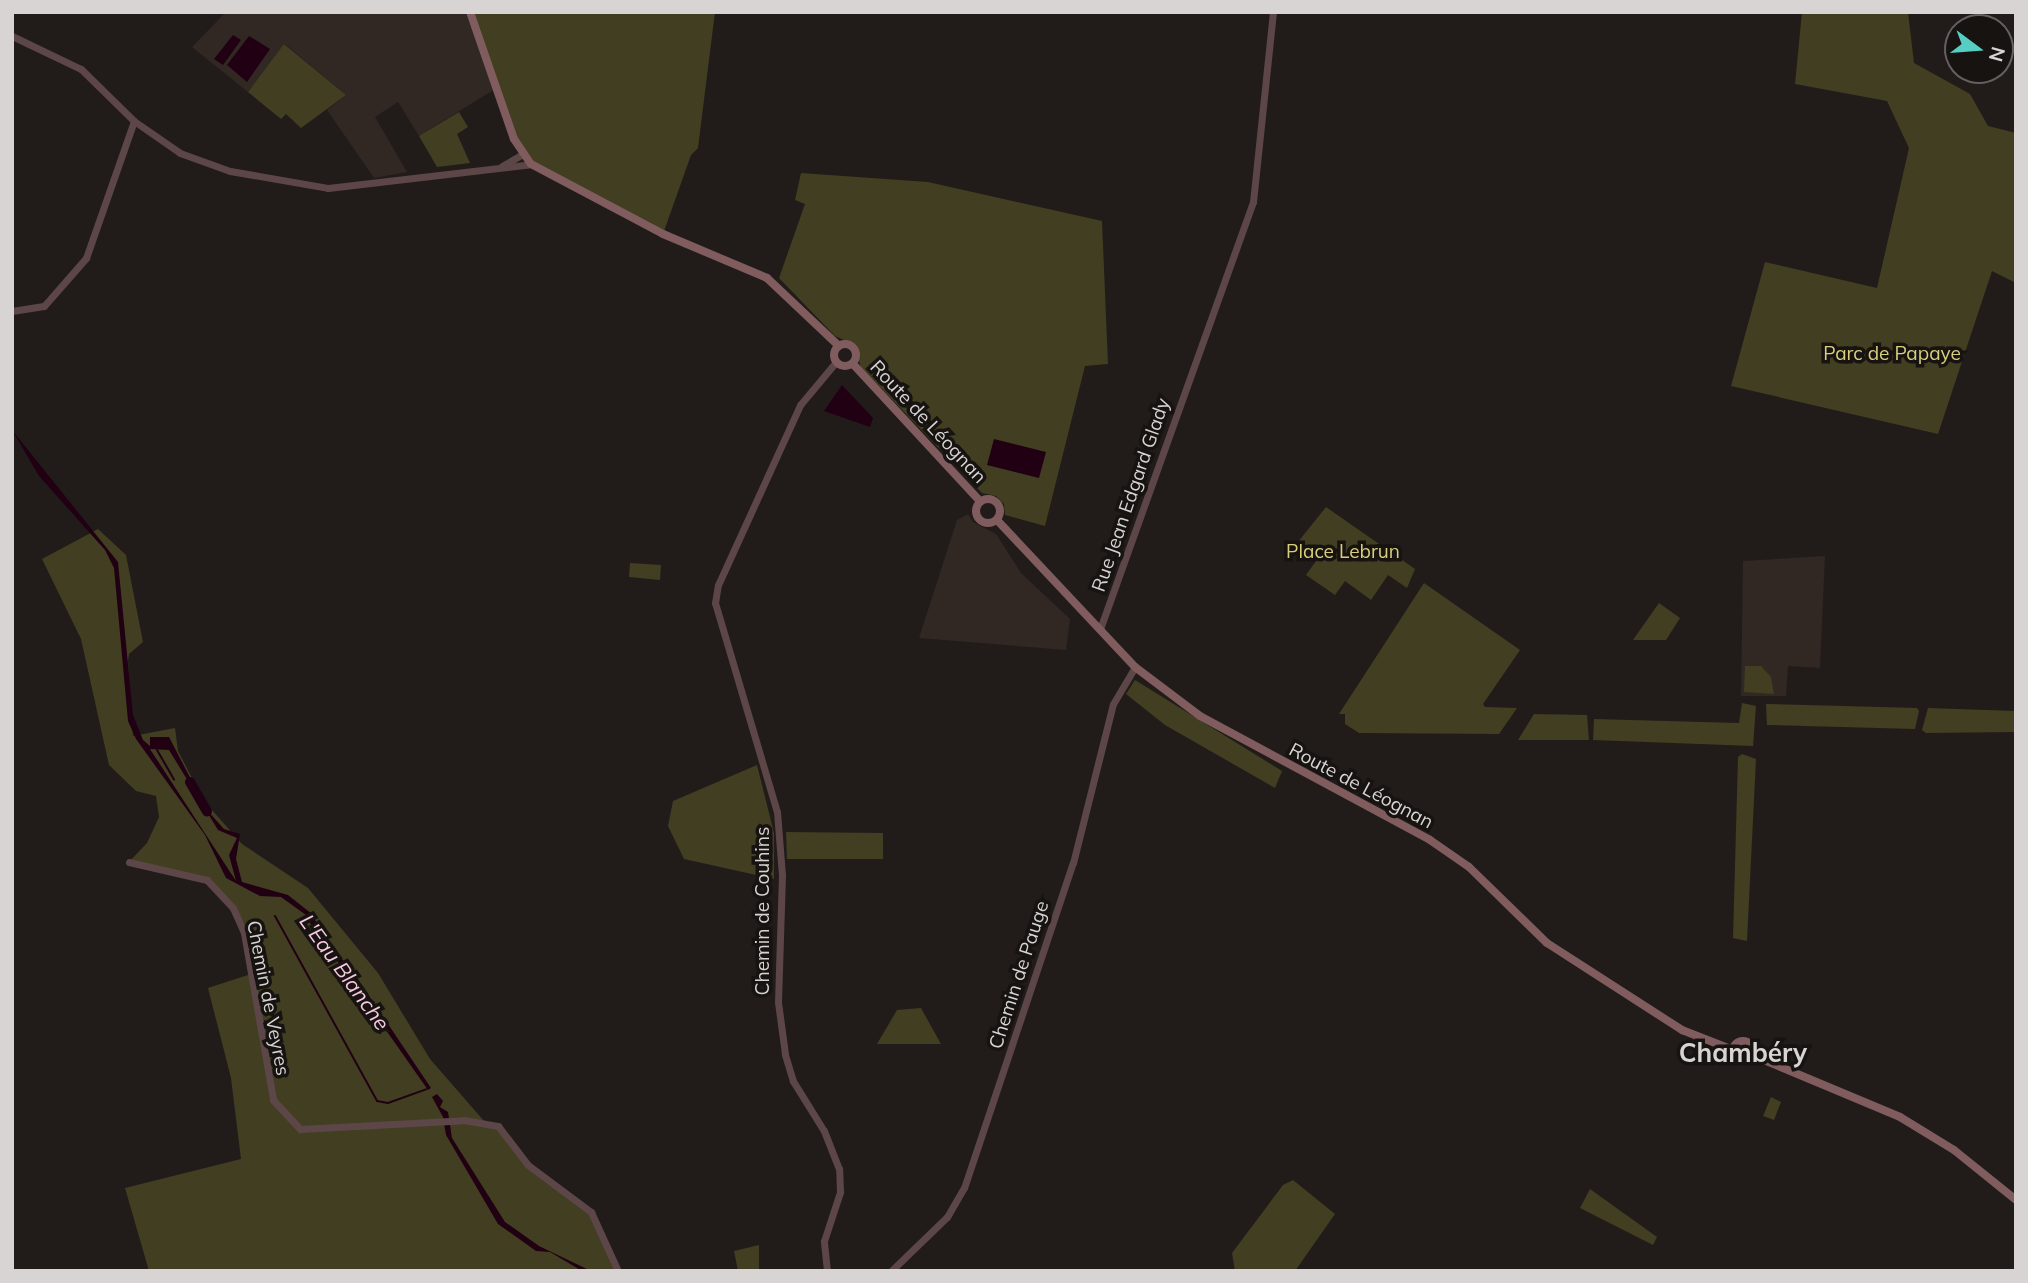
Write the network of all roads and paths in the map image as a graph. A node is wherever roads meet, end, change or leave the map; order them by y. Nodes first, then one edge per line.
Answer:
1 (469, 12) edge
2 (1273, 12) edge
3 (12, 36) edge
4 (134, 121) junction
5 (523, 154) junction
6 (531, 164) junction
7 (502, 166) junction
8 (12, 311) edge
9 (839, 346) junction
10 (836, 362) junction
11 (853, 363) junction
12 (980, 501) junction
13 (997, 520) junction
14 (1100, 629) junction
15 (1135, 667) junction
16 (129, 862) dead end
17 (1733, 1050) junction
18 (1752, 1055) junction
19 (2016, 1200) edge
20 (618, 1271) edge
21 (827, 1271) edge
22 (891, 1271) edge

1 - 5 main road
2 - 14 street, Rue Jean Edgard Glady
3 - 4 street
4 - 7 street
4 - 8 street
5 - 6 main road
5 - 7 street
6 - 7 street
6 - 9 main road
9 - 10 main road
9 - 11 main road
10 - 11 main road
10 - 21 street, Chemin de Couhins
11 - 12 main road, Route de Léognan
12 - 13 main road
12 - 13 main road
13 - 14 main road, Route de Léognan
14 - 15 main road, Route de Léognan
15 - 17 main road, Route de Léognan
15 - 22 street, Chemin de Pauge
16 - 20 street, Chemin de Veyres
17 - 18 main road
17 - 18 main road
18 - 19 main road

